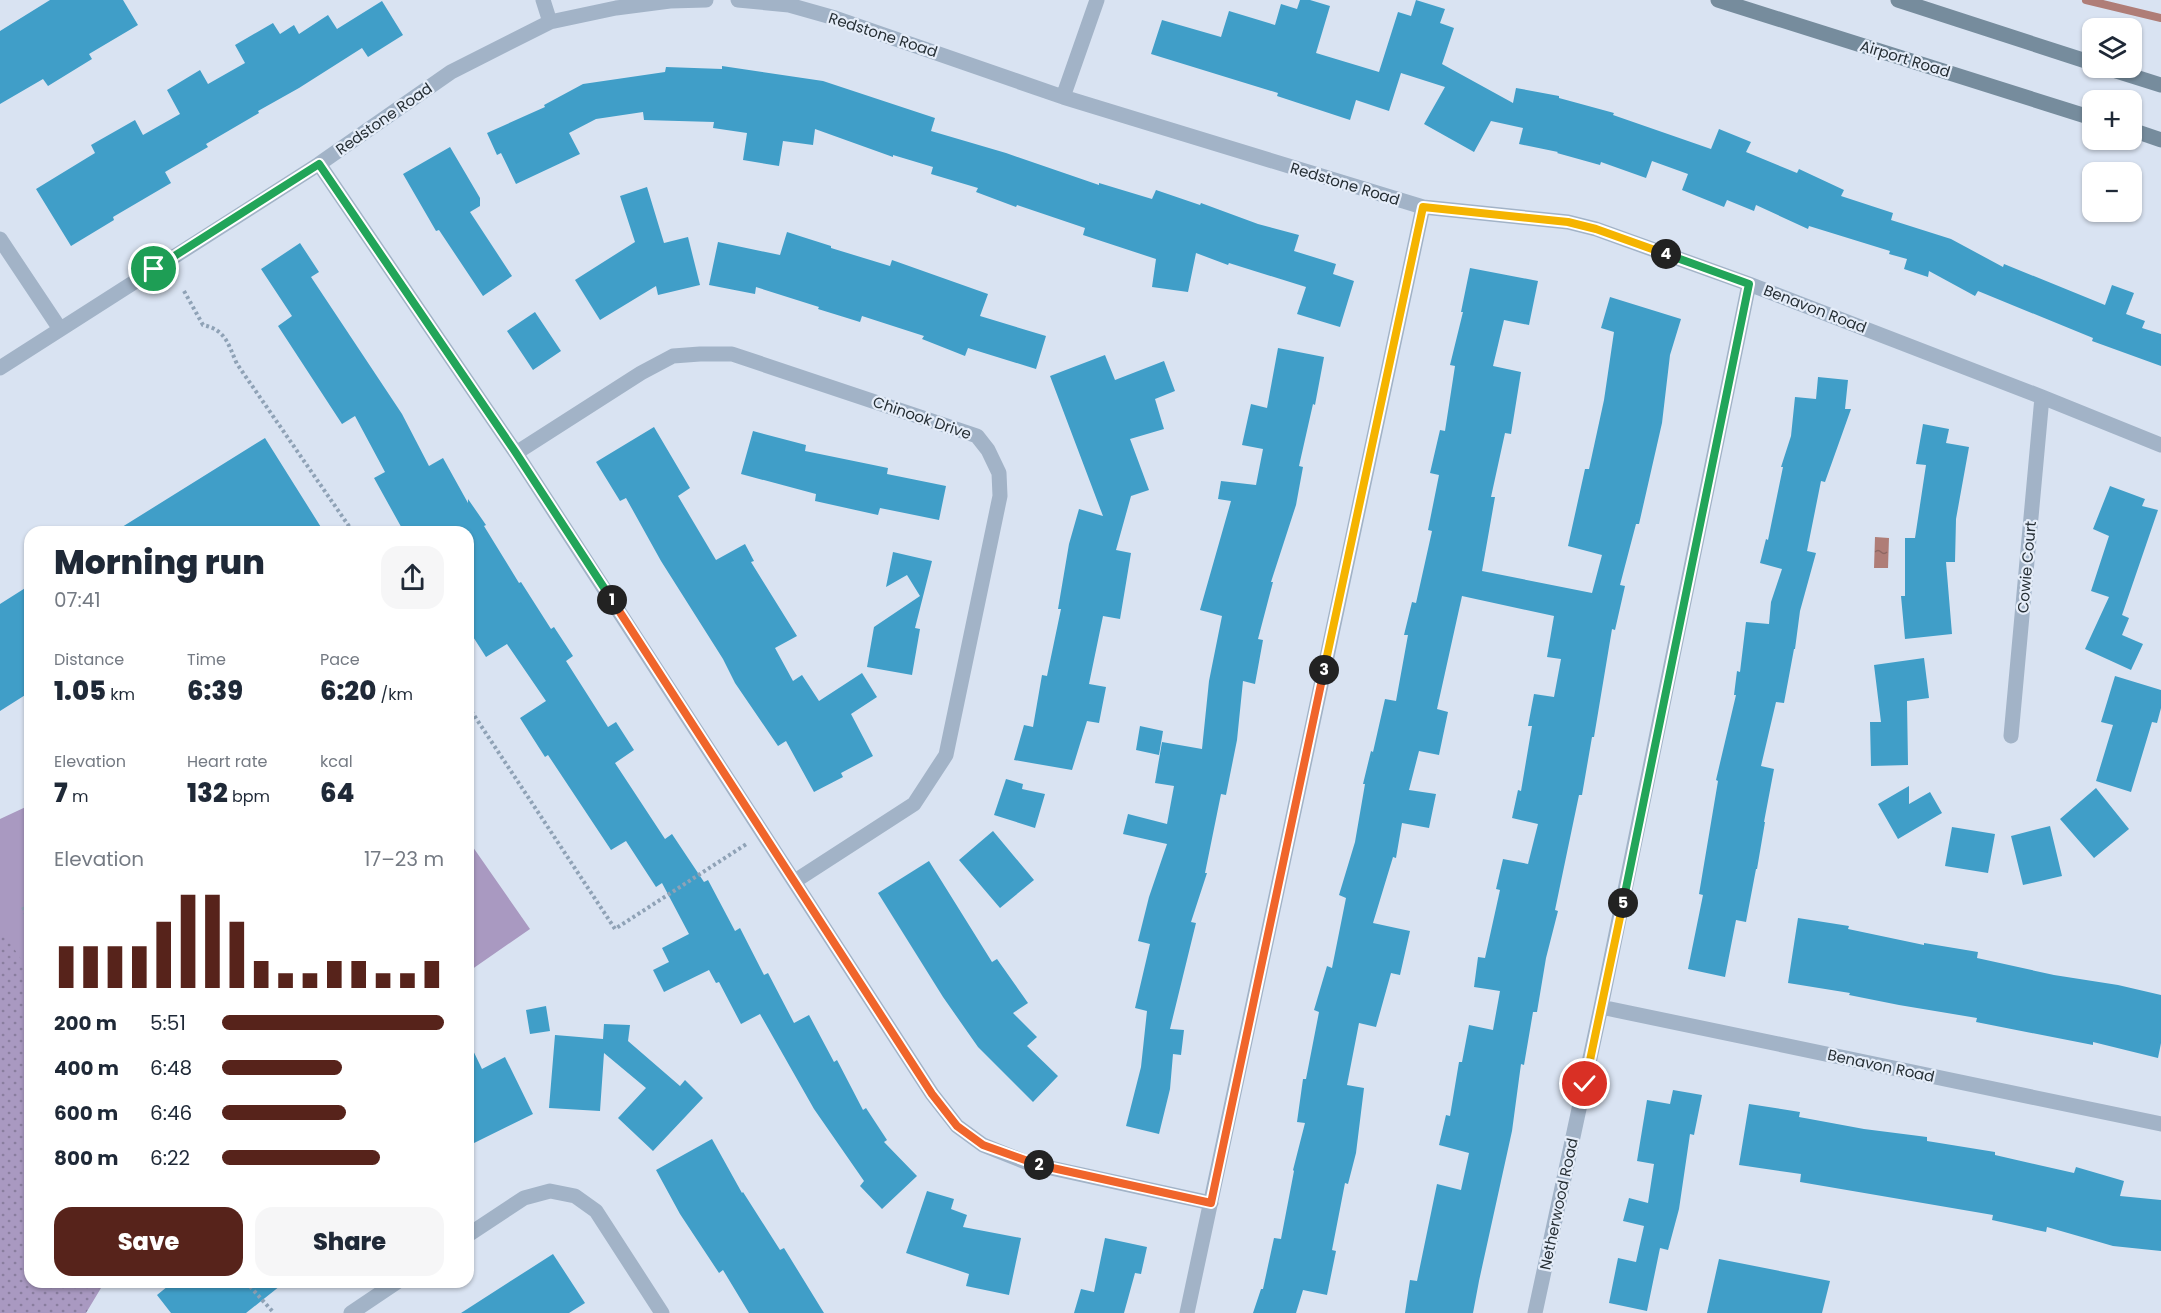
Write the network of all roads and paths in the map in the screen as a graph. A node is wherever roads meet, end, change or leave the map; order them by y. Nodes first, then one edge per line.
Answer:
1 (543, 0) edge
2 (706, 0) edge
3 (738, 0) edge
4 (1097, 0) edge
5 (1718, 0) edge
6 (1898, 0) edge
7 (550, 22) junction
8 (2082, 60) edge
9 (2139, 78) edge
10 (2161, 85) edge
11 (1063, 97) junction
12 (2082, 115) edge
13 (2142, 133) edge
14 (2161, 140) edge
15 (319, 164) junction
16 (1423, 207) junction
17 (0, 239) edge
18 (1749, 284) junction
19 (184, 291) dead end
20 (60, 329) junction
21 (0, 368) edge
22 (2042, 397) junction
23 (2161, 445) edge
24 (516, 453) junction
25 (349, 526) edge
26 (474, 715) edge
27 (2011, 736) dead end
28 (764, 832) junction
29 (795, 881) junction
30 (1601, 1007) junction
31 (2161, 1124) edge
32 (1211, 1203) junction
33 (474, 1231) edge
34 (251, 1288) edge
35 (388, 1288) edge
36 (274, 1313) edge
37 (351, 1313) edge
38 (662, 1313) edge
39 (1187, 1313) edge
40 (1535, 1313) edge

1 - 7 street
2 - 7 street, Redstone Road
3 - 11 street, Redstone Road
4 - 11 street
5 - 12 main road, Airport Road
6 - 8 main road
7 - 15 street, Redstone Road
9 - 10 main road
11 - 16 street, Redstone Road
13 - 14 main road
15 - 20 street, Redstone Road
15 - 24 street
16 - 18 street, Benavon Road
16 - 32 street
17 - 20 street
18 - 22 street, Benavon Road
18 - 30 street, Netherwood Road
19 - 25 path
20 - 21 street, Redstone Road
22 - 23 street, Benavon Road
22 - 27 street, Cowie Court
24 - 28 street
24 - 29 street, Chinook Drive
26 - 28 path
28 - 29 street
29 - 32 street
30 - 31 street, Benavon Road
30 - 40 street, Netherwood Road
32 - 39 street
33 - 38 street
34 - 36 path
35 - 37 street

